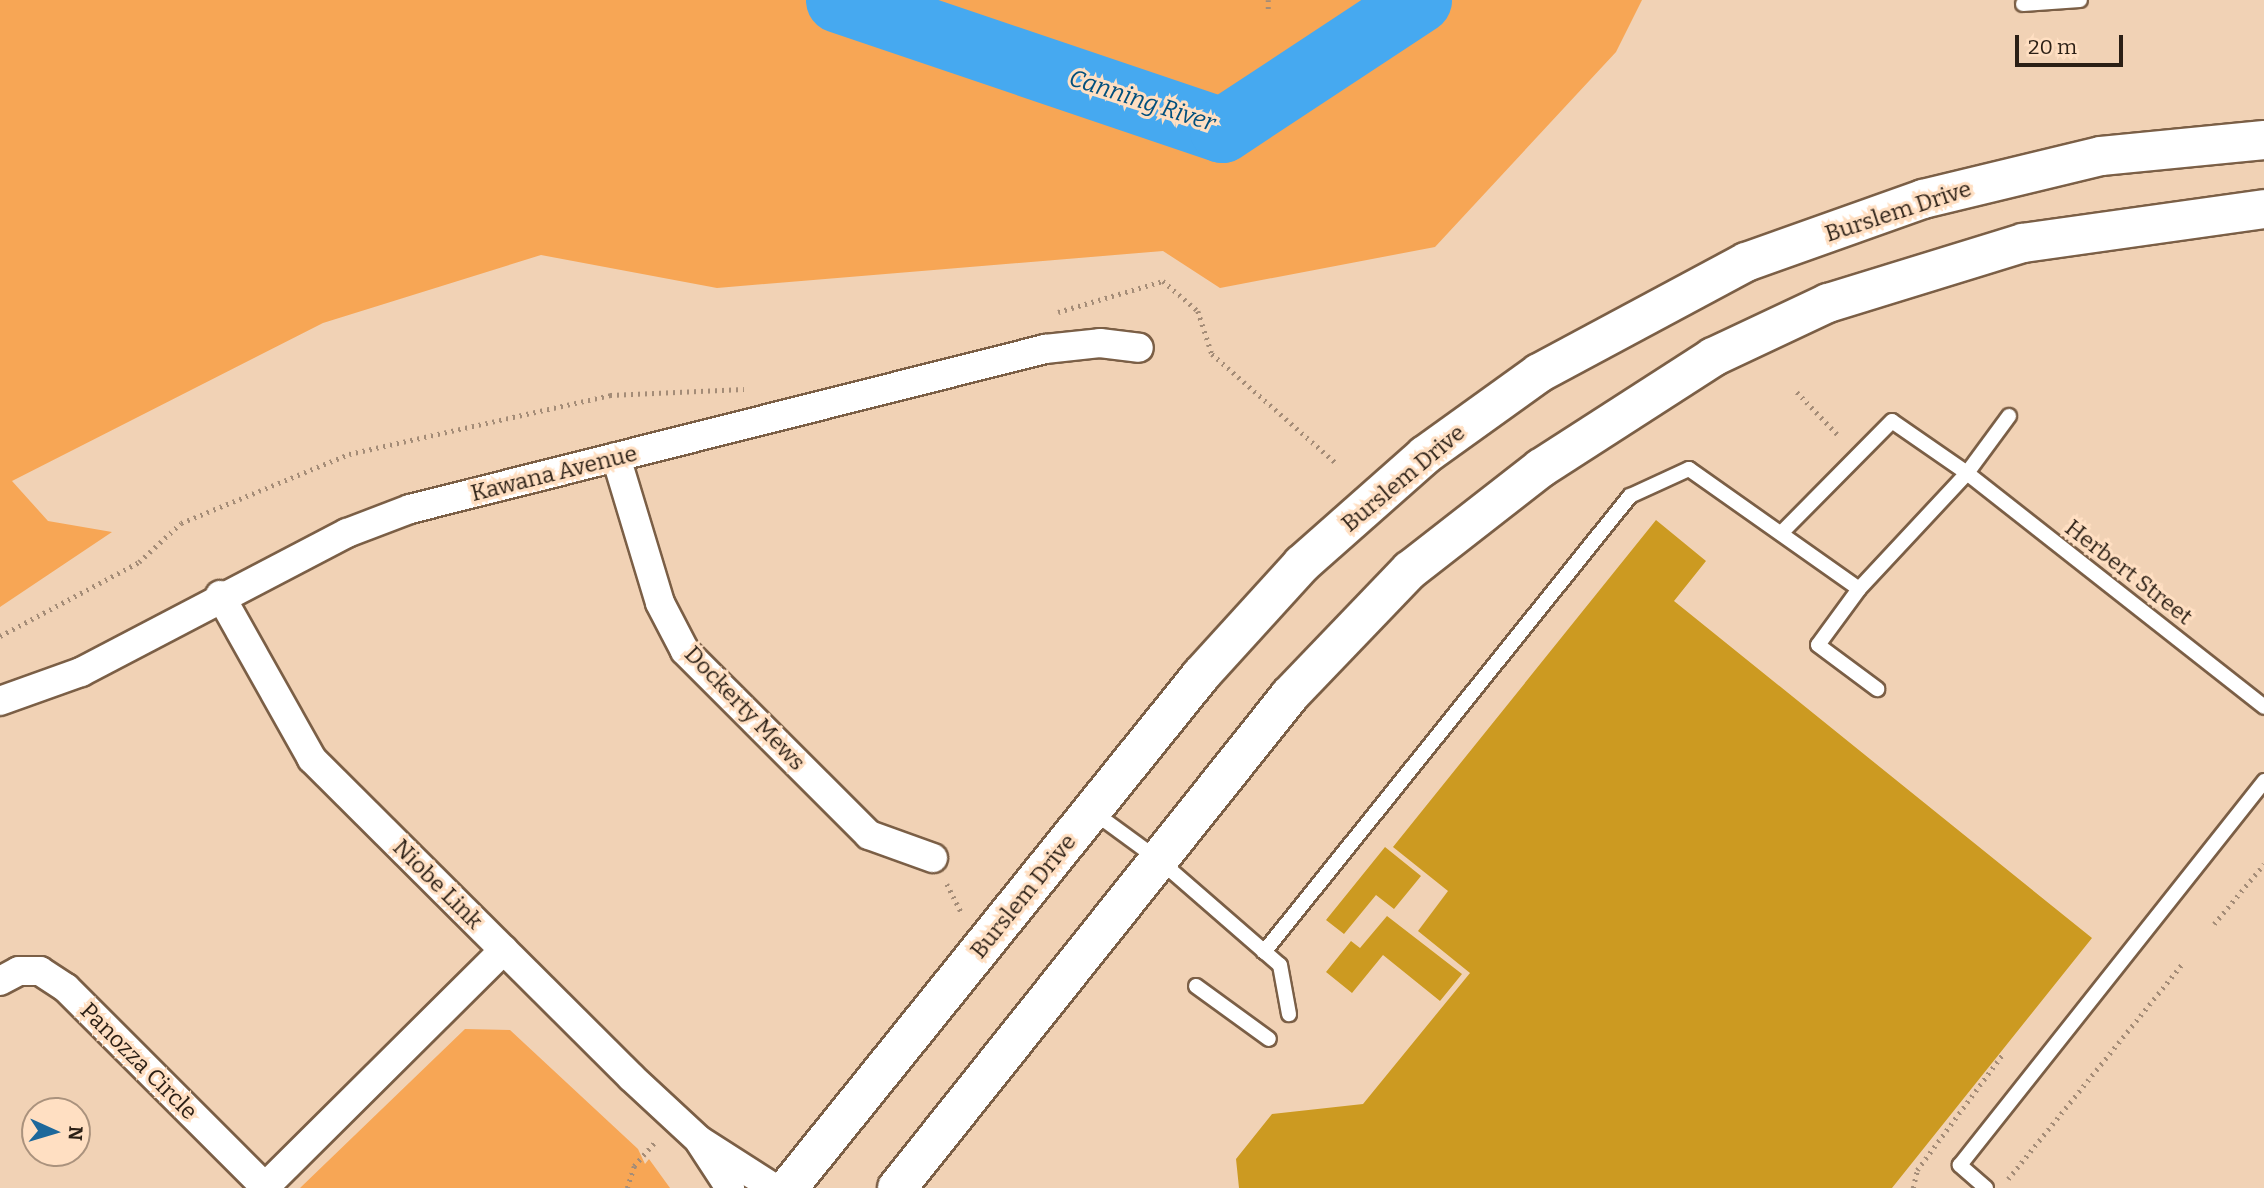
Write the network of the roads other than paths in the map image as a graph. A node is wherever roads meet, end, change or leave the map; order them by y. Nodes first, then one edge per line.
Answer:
1 (2080, 0) edge
2 (2023, 4) dead end
3 (2264, 140) edge
4 (2264, 209) edge
5 (1139, 348) dead end
6 (2009, 416) dead end
7 (616, 457) junction
8 (1967, 473) junction
9 (1781, 533) junction
10 (1859, 589) junction
11 (220, 596) junction
12 (1877, 689) dead end
13 (0, 701) edge
14 (2264, 707) edge
15 (2264, 782) edge
16 (1091, 811) junction
17 (933, 858) dead end
18 (1159, 860) junction
19 (504, 950) junction
20 (1264, 952) junction
21 (0, 981) edge
22 (1196, 986) dead end
23 (1289, 1014) dead end
24 (1269, 1038) dead end
25 (699, 1140) junction
26 (265, 1188) edge
27 (730, 1188) edge
28 (774, 1188) edge
29 (788, 1188) edge
30 (897, 1188) edge
31 (1986, 1188) edge

1 - 2 lane
3 - 16 main road, Burslem Drive
4 - 18 main road
5 - 7 street, Kawana Avenue
6 - 8 lane
7 - 11 street, Kawana Avenue
7 - 17 street, Dockerty Mews
8 - 9 lane, Herbert Street
8 - 10 lane
8 - 14 lane, Herbert Street
9 - 10 lane
9 - 20 lane
10 - 12 lane
11 - 13 street, Kawana Avenue
11 - 19 street, Niobe Link
15 - 31 lane
16 - 18 lane
16 - 29 main road, Burslem Drive
18 - 20 lane
18 - 30 main road
19 - 25 street, Niobe Link
19 - 26 street, Panozza Circle
20 - 23 lane
21 - 26 street, Panozza Circle
22 - 24 lane
25 - 27 street, Niobe Link
25 - 28 street, Niobe Link

